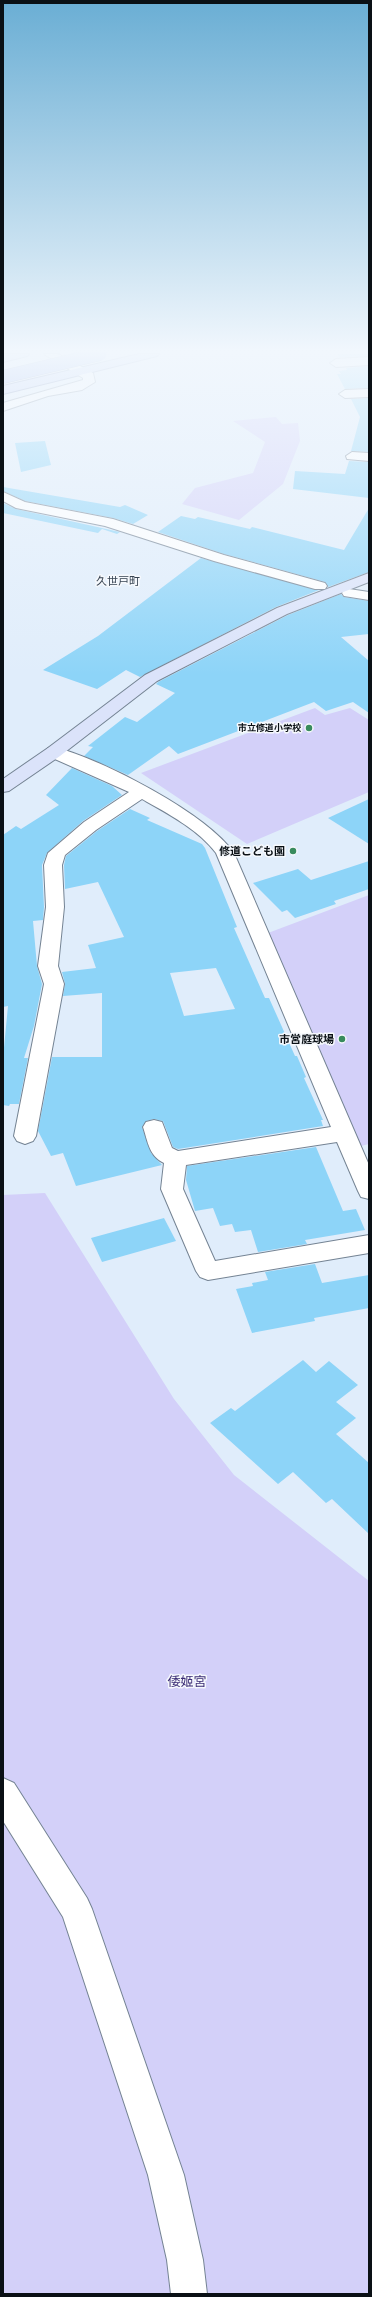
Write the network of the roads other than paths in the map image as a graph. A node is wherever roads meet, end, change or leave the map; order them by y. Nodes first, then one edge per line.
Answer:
1 (3, 496) edge
2 (369, 576) edge
3 (320, 586) dead end
4 (349, 593) dead end
5 (369, 596) edge
6 (54, 752) junction
7 (3, 787) edge
8 (142, 791) junction
9 (154, 1127) dead end
10 (344, 1133) junction
11 (25, 1136) dead end
12 (176, 1159) junction
13 (369, 1191) edge
14 (369, 1244) edge
15 (3, 1793) edge
16 (189, 2294) edge

1 - 3 street
2 - 6 street
4 - 5 street
6 - 7 street
6 - 8 street
8 - 10 street
8 - 11 street
9 - 12 street
10 - 12 street
10 - 13 street
12 - 14 street
15 - 16 street

